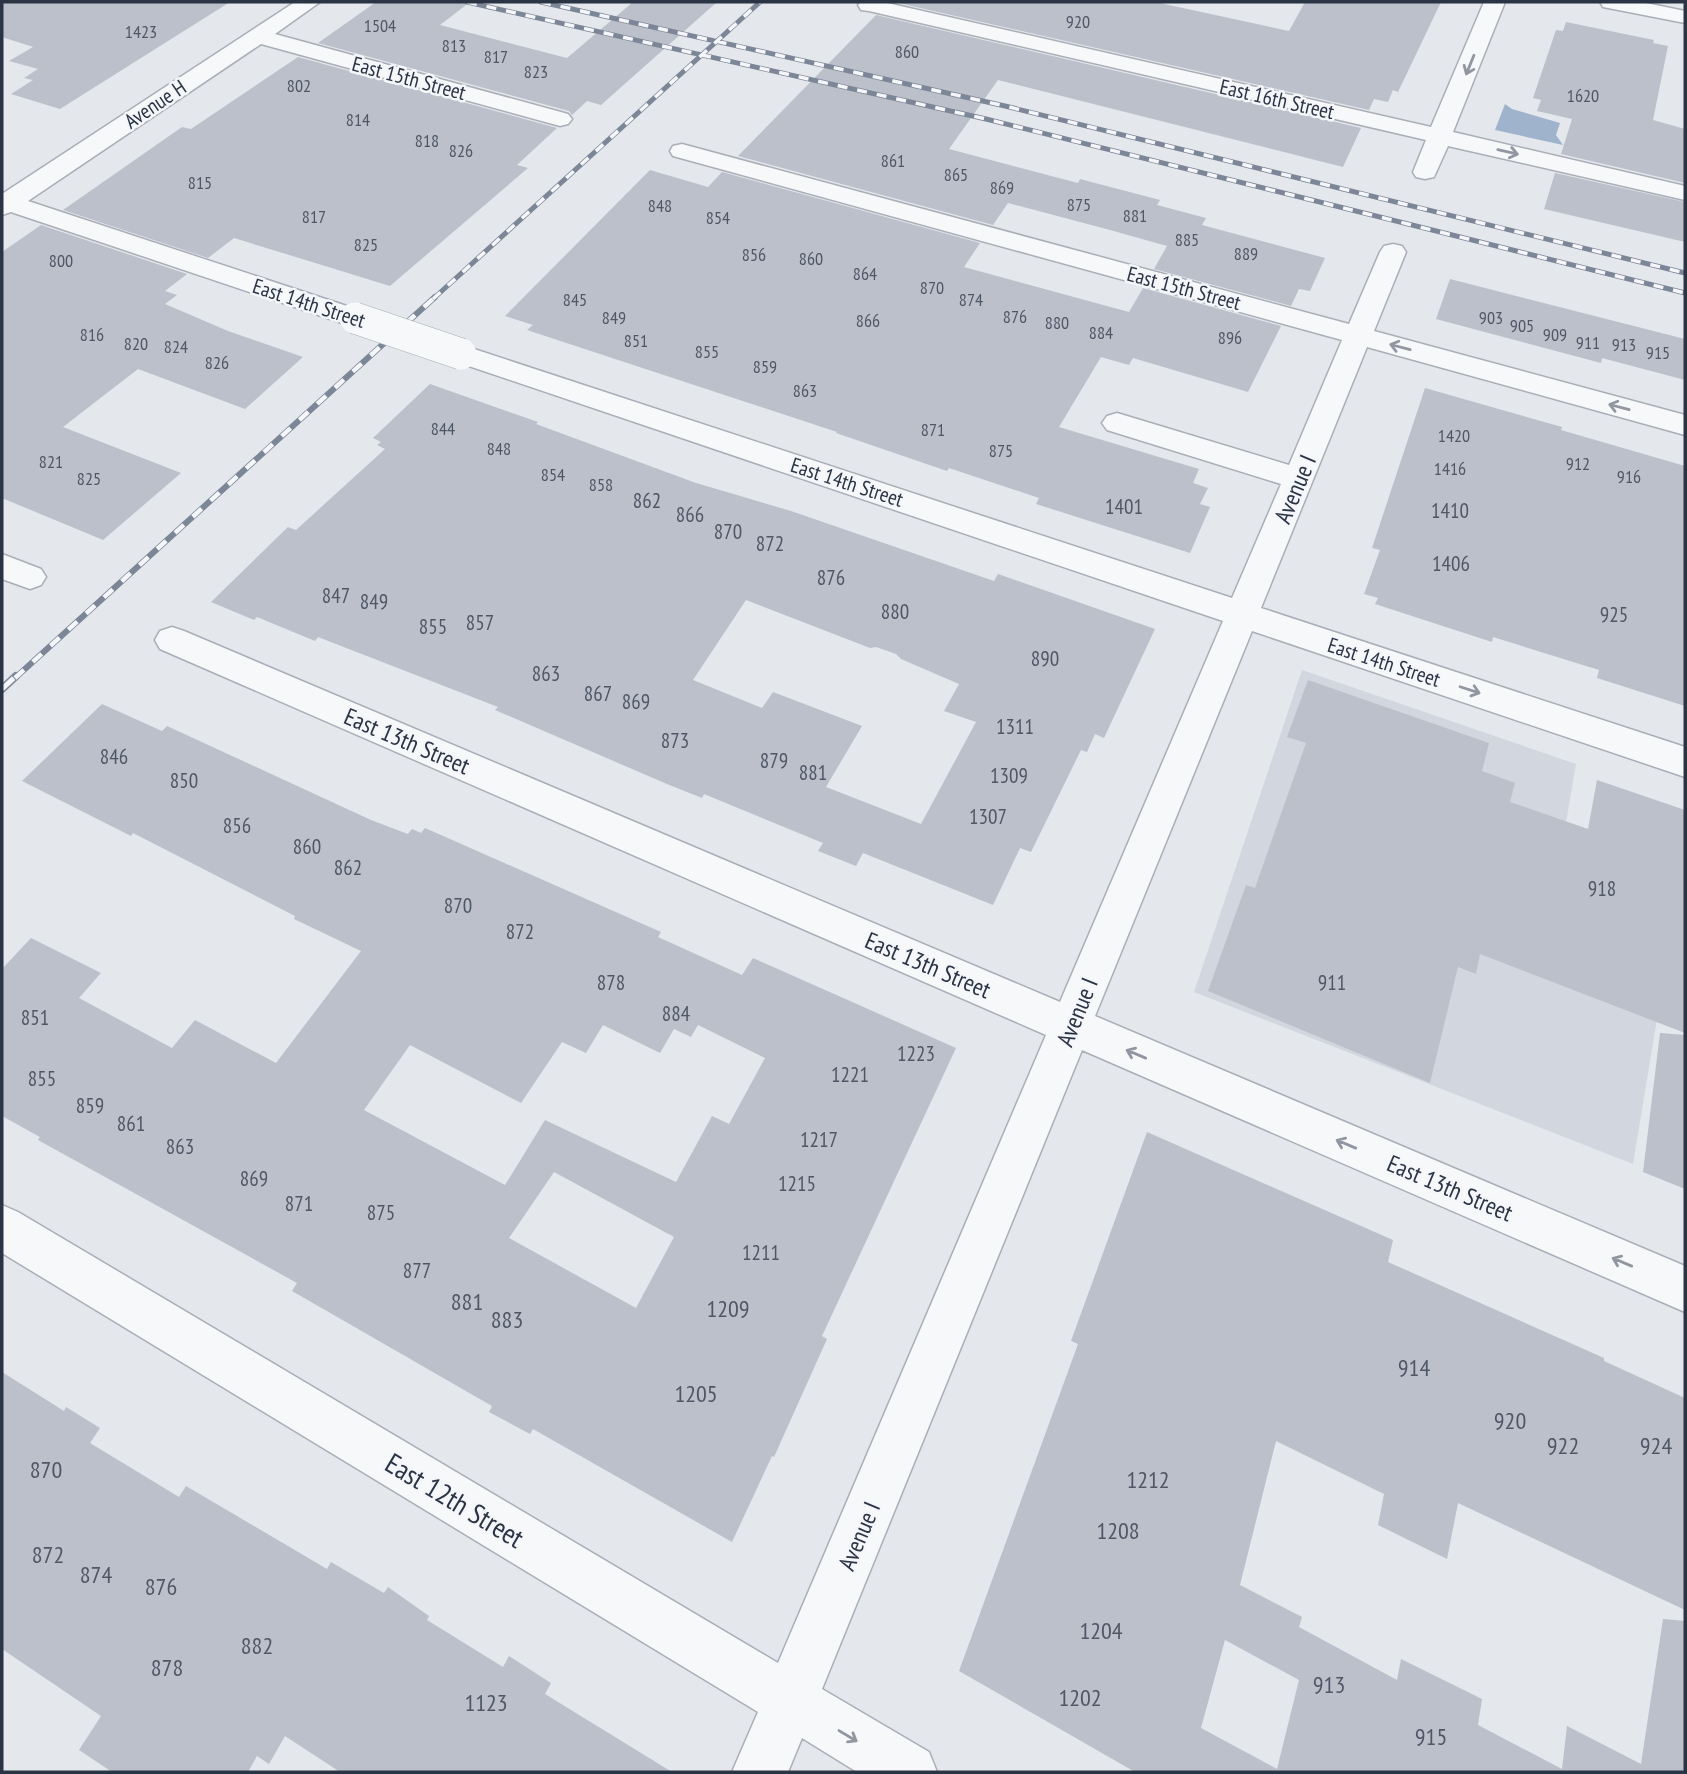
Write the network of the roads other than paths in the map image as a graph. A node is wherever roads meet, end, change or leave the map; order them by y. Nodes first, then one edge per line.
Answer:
1 (309, 2) edge
2 (1495, 2) edge
3 (1611, 2) edge
4 (869, 5) dead end
5 (1685, 17) edge
6 (257, 36) junction
7 (560, 119) dead end
8 (1441, 136) junction
9 (682, 151) dead end
10 (1425, 172) dead end
11 (1685, 193) edge
12 (4, 204) edge
13 (1393, 252) dead end
14 (1358, 336) junction
15 (1116, 423) dead end
16 (1685, 425) edge
17 (1299, 479) junction
18 (1243, 614) junction
19 (172, 640) dead end
20 (1685, 762) edge
21 (1071, 1026) junction
22 (2, 1228) edge
23 (1685, 1289) edge
24 (789, 1701) junction
25 (760, 1772) edge
26 (909, 1772) edge

1 - 6 street, Avenue H
2 -> 8 street
3 - 5 street
4 - 8 street, East 16th Street
6 - 7 street, East 15th Street
6 - 12 street, Avenue H
8 - 10 street
8 -> 11 street, East 16th Street
9 - 14 street, East 15th Street
12 - 18 street, East 14th Street, bridge
13 - 14 street, Avenue I
16 -> 14 street, East 15th Street
14 - 17 street, Avenue I
15 - 17 street
17 - 18 street, Avenue I
18 -> 20 street, East 14th Street
18 - 21 street, Avenue I
19 - 21 street, East 13th Street
23 -> 21 street, East 13th Street
21 - 24 street, Avenue I
22 - 24 street, East 12th Street
24 - 25 street, Avenue I
24 -> 26 street, East 12th Street

